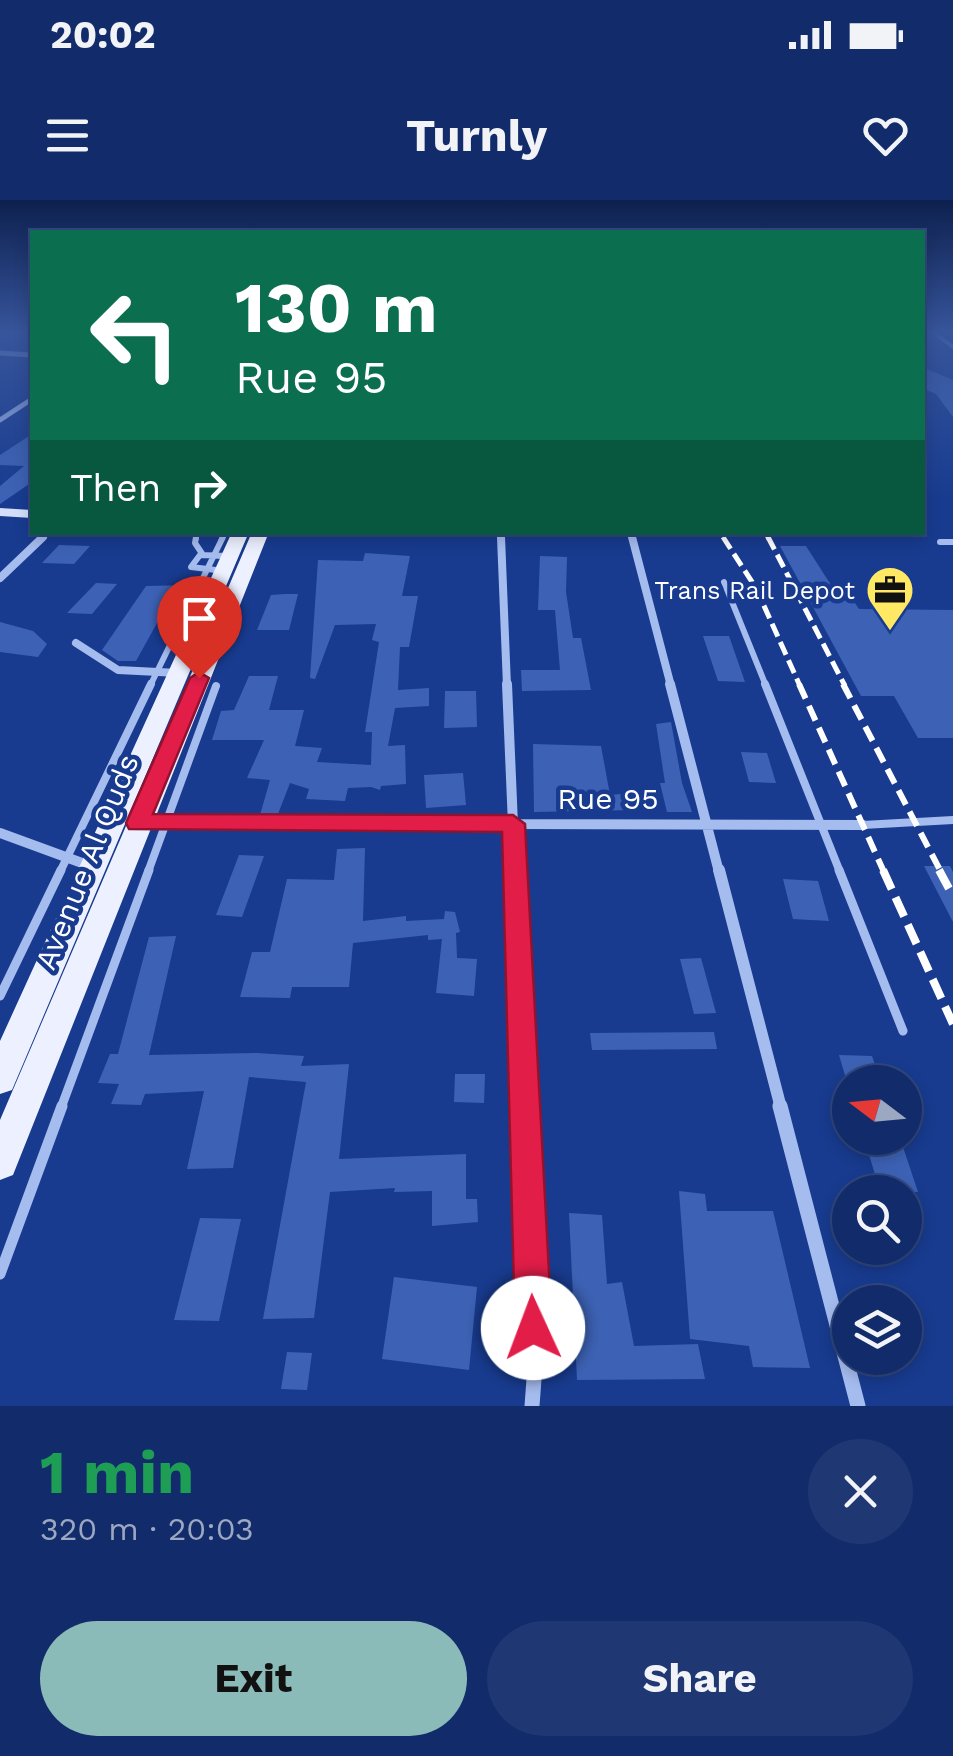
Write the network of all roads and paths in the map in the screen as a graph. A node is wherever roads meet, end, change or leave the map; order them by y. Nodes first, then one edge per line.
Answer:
1 (30, 399) edge
2 (0, 420) edge
3 (0, 512) edge
4 (30, 514) edge
5 (45, 535) edge
6 (196, 535) edge
7 (260, 535) edge
8 (502, 535) edge
9 (632, 535) edge
10 (940, 542) dead end
11 (953, 542) edge
12 (223, 553) edge
13 (203, 554) junction
14 (0, 578) edge
15 (724, 582) dead end
16 (76, 644) dead end
17 (168, 673) junction
18 (216, 686) dead end
19 (953, 820) edge
20 (125, 823) junction
21 (166, 823) junction
22 (513, 824) junction
23 (707, 824) junction
24 (822, 824) junction
25 (863, 825) joint
26 (0, 834) edge
27 (67, 858) junction
28 (93, 868) junction
29 (0, 996) edge
30 (903, 1031) dead end
31 (0, 1078) edge
32 (0, 1162) edge
33 (0, 1274) edge
34 (532, 1406) edge
35 (858, 1406) edge

1 - 2 street
3 - 4 street
5 - 14 street
6 - 13 lane
7 - 20 main road, Avenue Al Quds
8 - 22 street
9 - 23 street
10 - 11 lane
12 - 13 lane
12 - 13 lane
12 - 17 main road, Avenue Al Quds
15 - 24 lane
16 - 17 street
17 - 20 main road, Avenue Al Quds
17 - 27 lane, Avenue Al Quds
18 - 21 lane, Avenue Al Quds
19 - 25 lane
20 - 21 street, Rue 95
20 - 28 main road, Avenue Al Quds
20 - 32 main road, Avenue Al Quds
21 - 22 street, Rue 95
21 - 33 lane, Avenue Al Quds
22 - 23 street, Rue 95
22 - 34 street
23 - 24 street, Rue 95
23 - 35 street
24 - 25 street, Rue 95
24 - 30 lane
26 - 27 street
27 - 28 street
27 - 29 lane, Avenue Al Quds
28 - 31 main road, Avenue Al Quds

